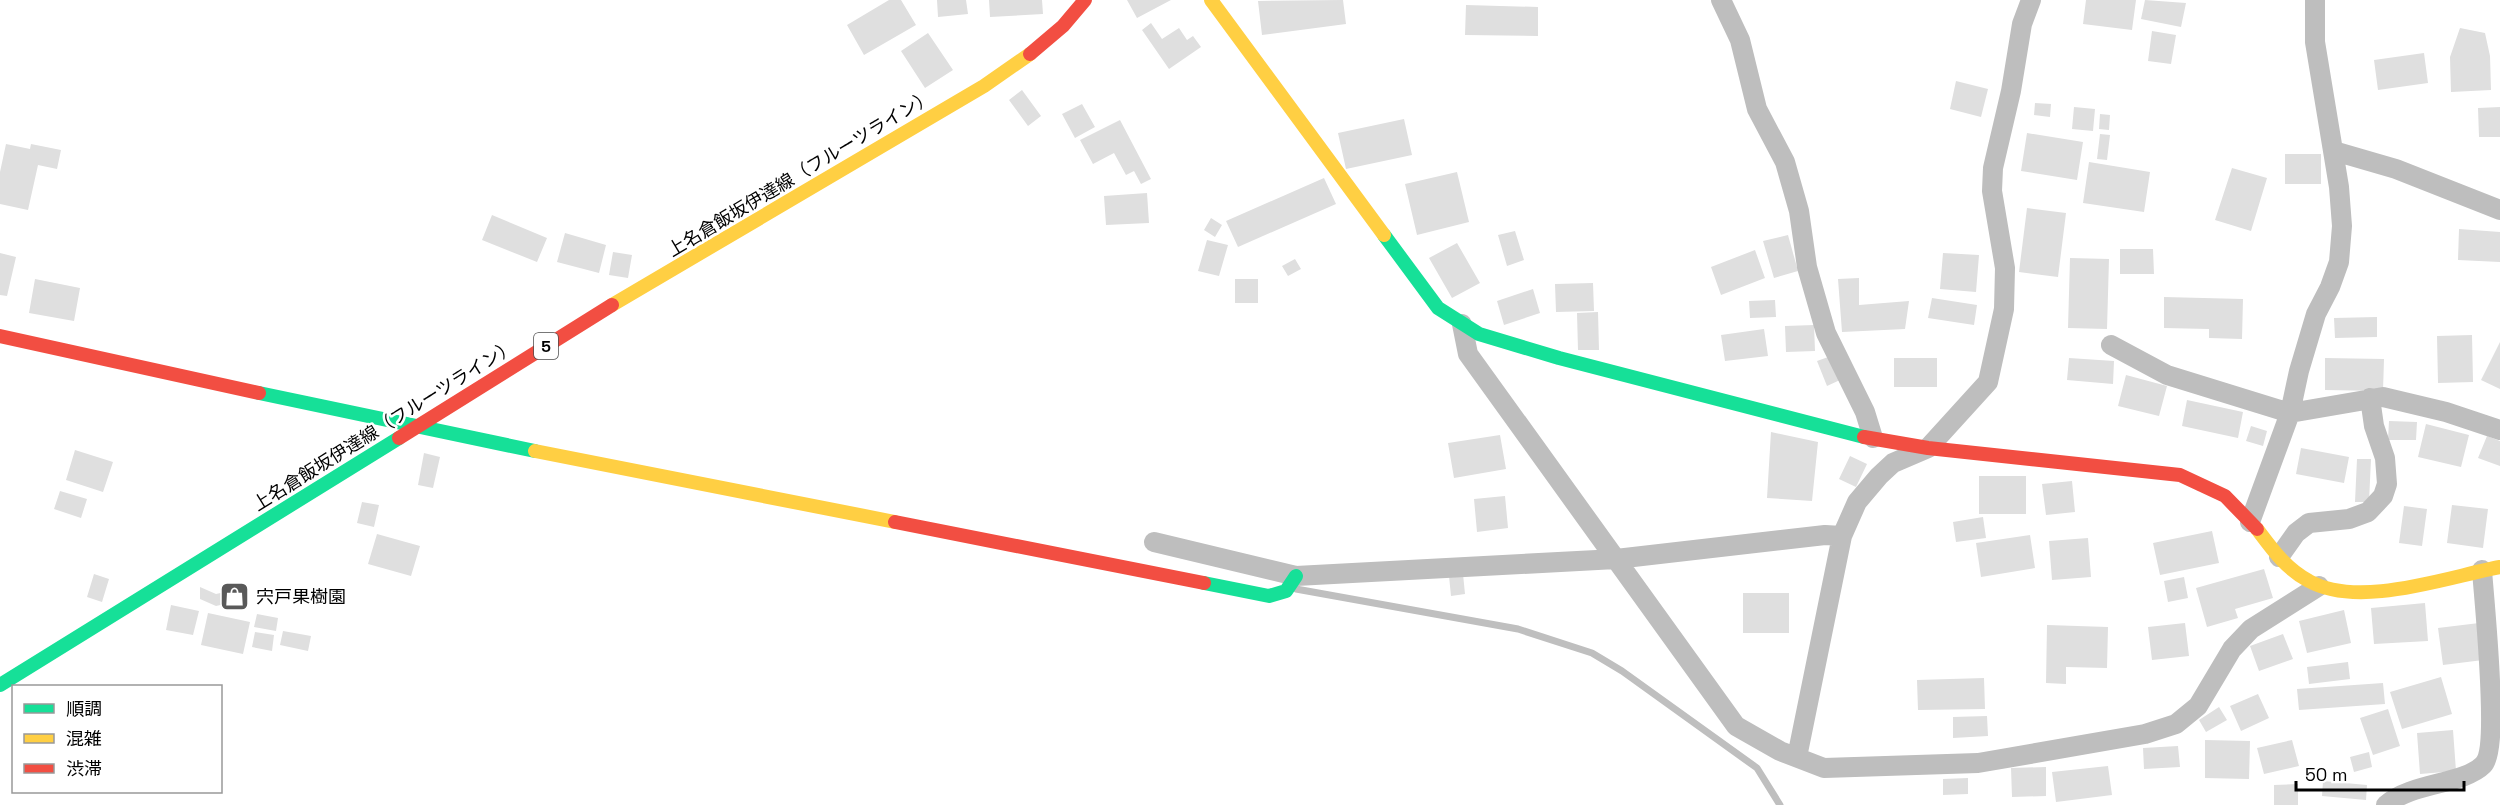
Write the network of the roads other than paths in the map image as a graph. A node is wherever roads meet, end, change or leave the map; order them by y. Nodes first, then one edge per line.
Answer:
1 (1085, 0) edge
2 (1210, 0) edge
3 (1721, 0) edge
4 (2031, 0) edge
5 (2315, 0) edge
6 (2334, 151) junction
7 (2500, 210) edge
8 (1462, 324) junction
9 (0, 336) edge
10 (2111, 345) dead end
11 (2370, 398) junction
12 (2290, 413) junction
13 (415, 428) junction
14 (2500, 430) edge
15 (1873, 438) junction
16 (1928, 448) junction
17 (2250, 522) junction
18 (1842, 536) junction
19 (1154, 542) dead end
20 (2279, 557) junction
21 (1616, 559) junction
22 (2491, 568) edge
23 (1296, 576) junction
24 (2319, 585) junction
25 (0, 685) edge
26 (1797, 757) junction
27 (2386, 805) edge

1 - 13 street, 上名倉飯坂伊達線（フルーツライン） / 5
2 - 8 street
3 - 15 street
4 - 16 street
5 - 6 street
6 - 7 street
6 - 12 street
8 - 15 street
8 - 21 street
9 - 13 street
10 - 12 street
11 - 12 street
11 - 14 street
11 - 20 street
12 - 17 street
13 - 23 street
13 - 25 street, 上名倉飯坂伊達線（フルーツライン） / 5
15 - 16 street
16 - 17 street
16 - 18 street
17 - 20 street
18 - 21 street
18 - 26 street
19 - 23 street
20 - 24 street
21 - 23 street
21 - 26 street
22 - 24 street
22 - 27 street
24 - 26 street

